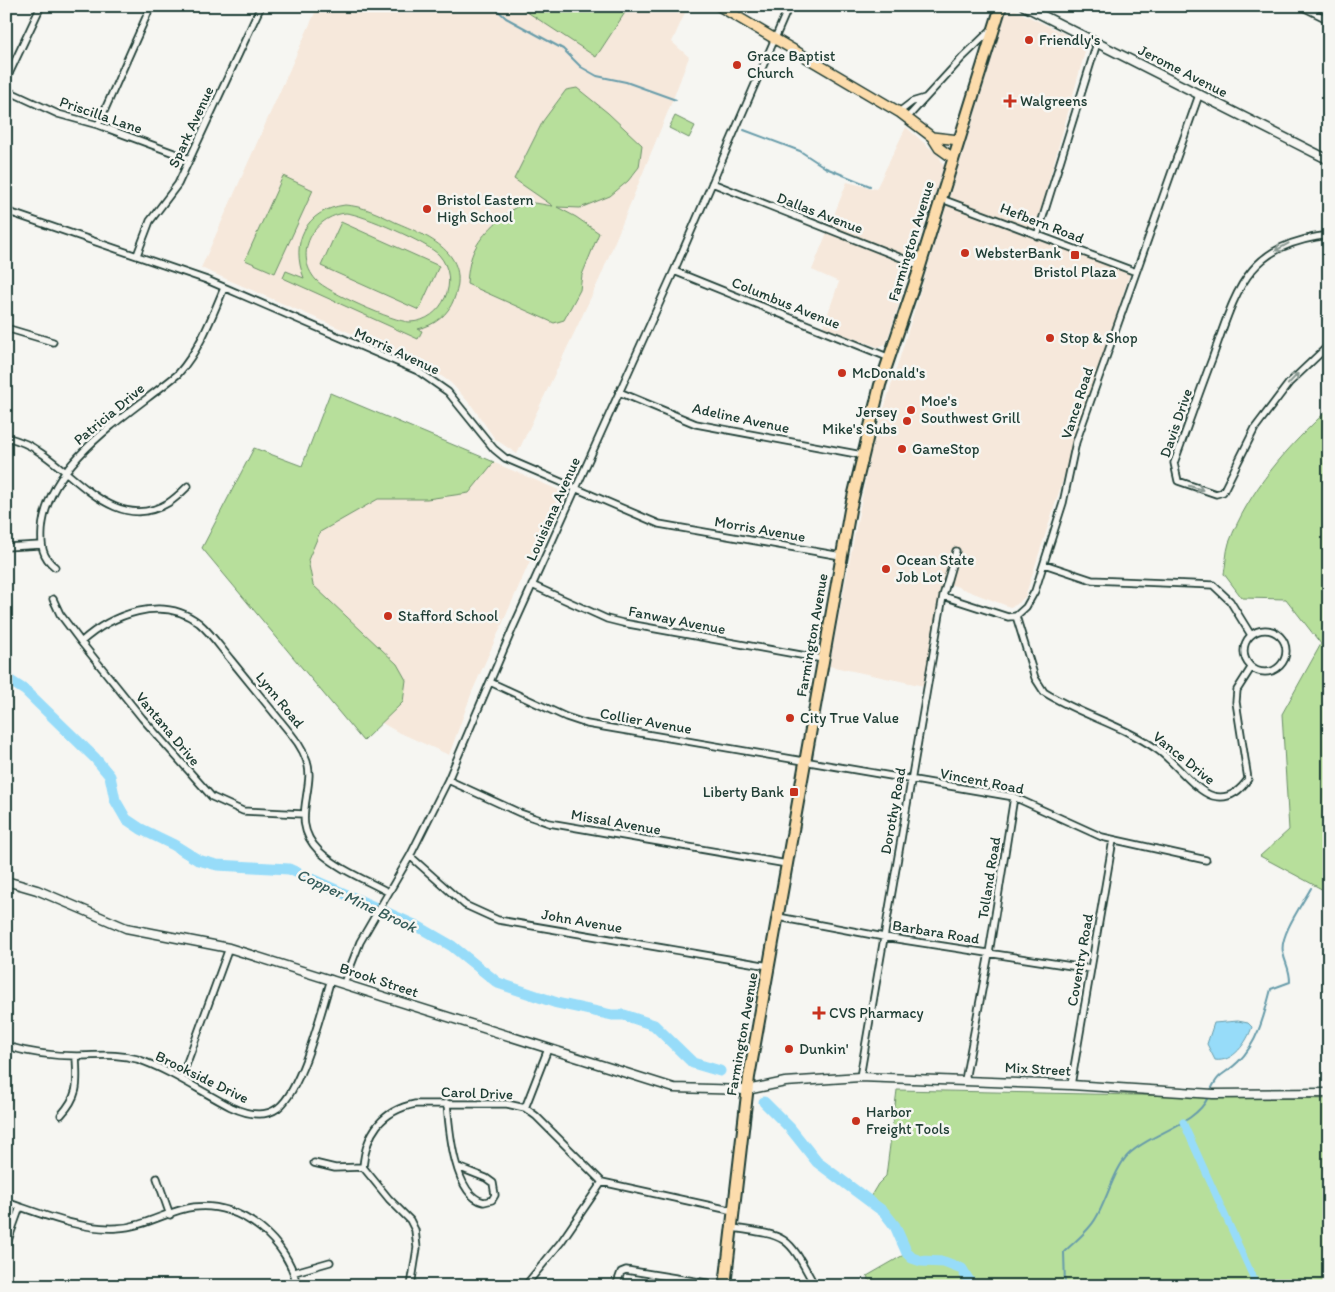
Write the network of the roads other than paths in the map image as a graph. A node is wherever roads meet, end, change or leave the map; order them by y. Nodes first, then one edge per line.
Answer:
1 (41, 6) edge
2 (151, 6) edge
3 (261, 6) edge
4 (719, 6) edge
5 (789, 6) edge
6 (1001, 6) edge
7 (1024, 6) edge
8 (1301, 6) edge
9 (1329, 20) edge
10 (993, 28) junction
11 (775, 40) junction
12 (1098, 43) junction
13 (6, 80) edge
14 (6, 90) edge
15 (1199, 95) junction
16 (925, 98) junction
17 (903, 115) junction
18 (98, 125) junction
19 (932, 138) junction
20 (959, 140) junction
21 (953, 158) junction
22 (190, 159) junction
23 (1329, 160) edge
24 (712, 183) junction
25 (939, 198) junction
26 (6, 211) edge
27 (1329, 235) edge
28 (1037, 236) junction
29 (137, 255) junction
30 (919, 265) junction
31 (674, 271) junction
32 (1136, 272) junction
33 (224, 288) junction
34 (6, 328) edge
35 (53, 342) dead end
36 (1329, 345) edge
37 (890, 358) junction
38 (619, 392) junction
39 (6, 437) edge
40 (862, 455) junction
41 (64, 471) junction
42 (188, 486) dead end
43 (576, 489) junction
44 (41, 545) junction
45 (6, 547) edge
46 (956, 551) dead end
47 (841, 556) junction
48 (1044, 564) junction
49 (55, 567) dead end
50 (532, 585) junction
51 (943, 596) junction
52 (53, 599) dead end
53 (1016, 616) junction
54 (1252, 635) junction
55 (81, 642) junction
56 (823, 659) junction
57 (1251, 668) junction
58 (490, 682) junction
59 (805, 762) junction
60 (448, 780) junction
61 (911, 781) junction
62 (1014, 797) junction
63 (303, 814) junction
64 (1113, 840) junction
65 (410, 856) junction
66 (1206, 860) dead end
67 (787, 864) junction
68 (6, 881) edge
69 (388, 892) junction
70 (778, 917) junction
71 (884, 937) junction
72 (229, 948) junction
73 (989, 953) junction
74 (769, 966) junction
75 (1091, 969) junction
76 (331, 980) junction
77 (344, 984) junction
78 (6, 1046) edge
79 (548, 1049) junction
80 (76, 1056) junction
81 (860, 1077) junction
82 (181, 1080) junction
83 (965, 1080) junction
84 (1071, 1085) junction
85 (747, 1090) junction
86 (1329, 1093) edge
87 (447, 1104) junction
88 (525, 1108) junction
89 (61, 1115) dead end
90 (314, 1163) dead end
91 (363, 1167) junction
92 (458, 1167) junction
93 (157, 1178) dead end
94 (602, 1182) junction
95 (6, 1202) edge
96 (20, 1206) junction
97 (734, 1211) junction
98 (170, 1215) junction
99 (732, 1228) junction
100 (6, 1246) edge
101 (330, 1262) dead end
102 (295, 1272) junction
103 (297, 1286) edge
104 (411, 1286) edge
105 (525, 1286) edge
106 (616, 1286) edge
107 (725, 1286) edge
108 (815, 1286) edge

1 - 13 street
2 - 18 street
3 - 22 street, Spark Avenue
4 - 11 main road
5 - 11 street, Louisiana Avenue
6 - 10 highway, Farmington Avenue
7 - 12 main road, Jerome Avenue
8 - 9 street
10 - 16 street
10 - 20 highway, Farmington Avenue
11 - 17 main road
11 - 24 street, Louisiana Avenue
12 - 15 main road, Jerome Avenue
12 - 28 street
14 - 18 street, Priscilla Lane
15 - 23 main road, Jerome Avenue
15 - 32 street, Vance Road
16 - 17 street
16 - 17 street
17 - 19 main road
18 - 22 street, Priscilla Lane
19 - 20 main road
19 - 21 main road
20 - 21 highway, Farmington Avenue
21 - 25 highway, Farmington Avenue
22 - 29 street, Spark Avenue
24 - 30 street, Dallas Avenue
24 - 31 street, Louisiana Avenue
25 - 28 street, Hefbern Road
25 - 30 highway, Farmington Avenue
26 - 29 street, Morris Avenue
27 -> 36 street, Davis Drive
28 - 32 street, Hefbern Road
29 - 33 street, Morris Avenue
30 - 37 highway, Farmington Avenue
31 - 37 street, Columbus Avenue
31 - 38 street, Louisiana Avenue
32 - 48 street, Vance Road
33 - 41 street, Patricia Drive
33 - 43 street, Morris Avenue
34 - 35 street
37 - 40 highway, Farmington Avenue
38 - 40 street, Adeline Avenue
38 - 43 street, Louisiana Avenue
39 - 41 street
40 - 47 highway, Farmington Avenue
41 - 42 street
41 - 44 street, Patricia Drive
43 - 47 street, Morris Avenue
43 - 50 street, Louisiana Avenue
44 - 45 street
44 - 49 street
46 - 51 street, Dorothy Road
47 - 56 highway, Farmington Avenue
48 - 53 street, Vance Road
48 - 54 street
50 - 56 street, Fanway Avenue
50 - 58 street, Louisiana Avenue
51 - 53 street
51 - 61 street, Dorothy Road
52 - 55 street, Vantana Drive
53 - 57 street, Vance Drive
54 - 57 street
54 - 57 street
55 - 63 street, Vantana Drive
55 - 63 street, Lynn Road
56 - 59 highway, Farmington Avenue
58 - 59 street, Collier Avenue
58 - 60 street, Louisiana Avenue
59 - 61 street, Vincent Road
59 - 67 highway, Farmington Avenue
60 - 65 street, Louisiana Avenue
60 - 67 street, Missal Avenue
61 - 62 street, Vincent Road
61 - 71 street, Dorothy Road
62 - 64 street, Vincent Road
62 - 73 street, Tolland Road
63 - 69 street, Lynn Road
64 - 66 street, Vincent Road
64 - 75 street, Coventry Road
65 - 69 street, Louisiana Avenue
65 - 74 street, John Avenue
67 - 70 highway, Farmington Avenue
68 - 72 main road, Brook Street
69 - 77 street, Louisiana Avenue
70 - 71 street, Barbara Road
70 - 74 highway, Farmington Avenue
71 - 73 street, Barbara Road
71 - 81 street, Dorothy Road
72 - 76 main road, Brook Street
72 - 82 street
73 - 75 street, Barbara Road
73 - 83 street, Tolland Road
74 - 85 highway, Farmington Avenue
75 - 84 street, Coventry Road
76 - 77 main road, Brook Street
76 - 82 street, Brookside Drive
77 - 79 main road, Brook Street
78 - 80 street, Brookside Drive
79 - 85 main road, Brook Street
79 - 88 street
80 - 82 street, Brookside Drive
80 - 89 street
81 - 83 main road, Mix Street
81 - 85 main road, Mix Street
83 - 84 main road, Mix Street
84 - 86 main road, Mix Street
85 - 97 highway, Farmington Avenue
87 - 88 street, Carol Drive
87 - 91 street, Carol Drive
87 - 92 street
88 - 94 street, Carol Drive
90 - 91 street
91 - 104 street
92 - 92 street
93 - 98 street
94 - 97 street
94 - 105 street
95 - 96 street
96 - 98 street
96 - 100 street
97 - 99 highway, Farmington Avenue
98 - 102 street
99 - 107 highway, Farmington Avenue
99 - 108 street
101 - 102 street
102 - 103 street
106 - 107 street

